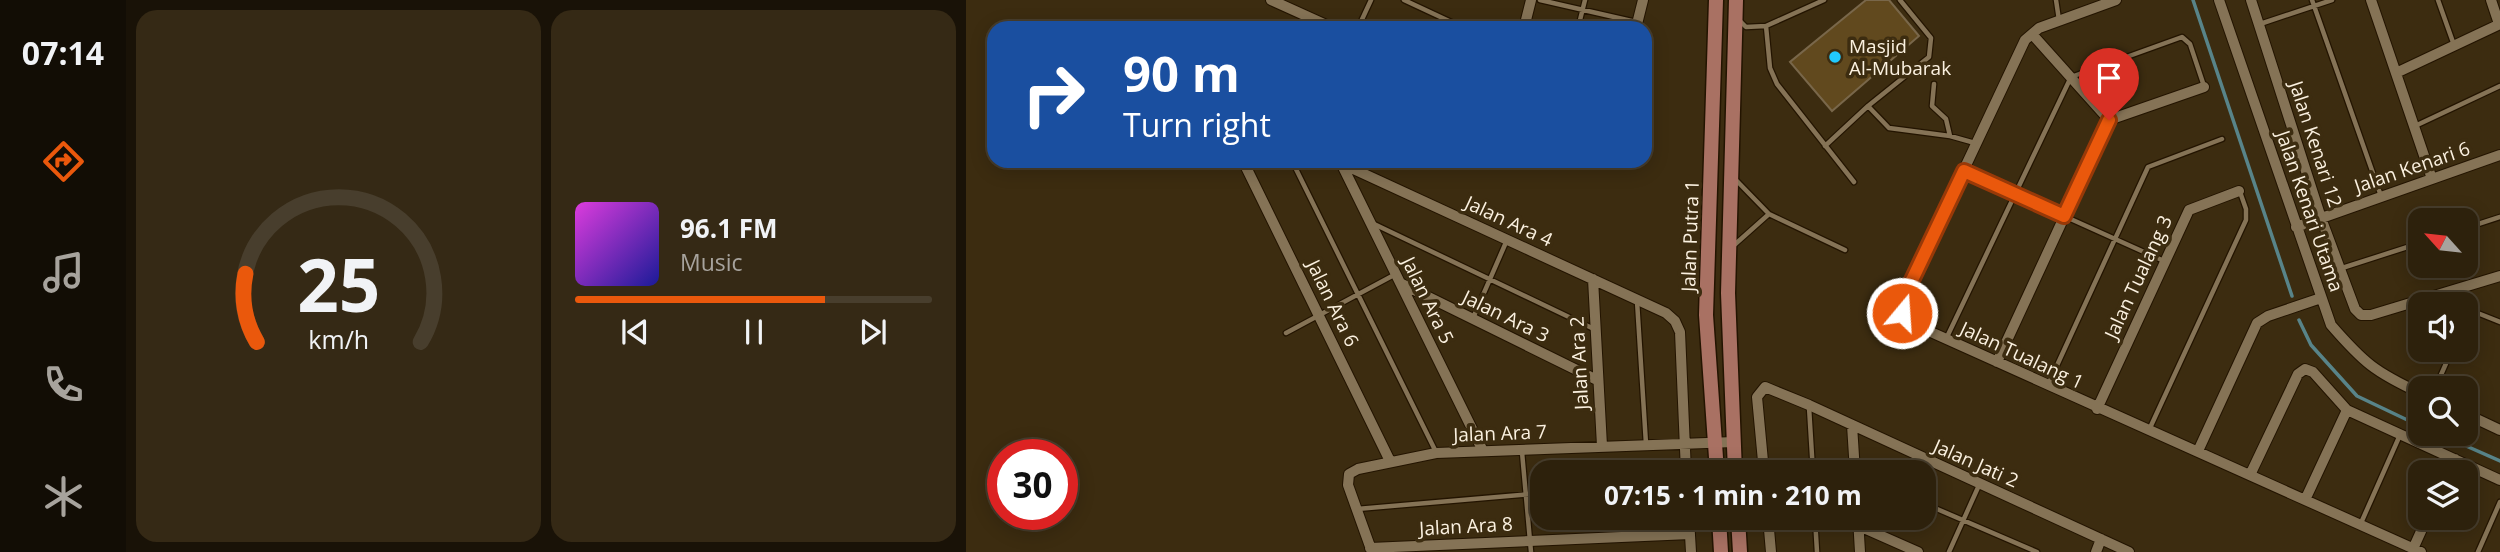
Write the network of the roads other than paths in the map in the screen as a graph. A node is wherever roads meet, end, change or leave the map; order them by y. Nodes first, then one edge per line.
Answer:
1 (1271, 0) edge
2 (1370, 0) edge
3 (1405, 0) edge
4 (1531, 0) edge
5 (1540, 0) edge
6 (1585, 0) edge
7 (1643, 0) edge
8 (1716, 0) edge
9 (1824, 0) edge
10 (1900, 0) edge
11 (2056, 0) edge
12 (2116, 0) edge
13 (2219, 0) edge
14 (2251, 0) edge
15 (2332, 0) edge
16 (2371, 0) edge
17 (2438, 0) edge
18 (2491, 0) edge
19 (2313, 3) edge
20 (1736, 7) edge
21 (1583, 10) junction
22 (2059, 20) junction
23 (1318, 21) edge
24 (1361, 21) edge
25 (1449, 21) edge
26 (1526, 21) edge
27 (1580, 21) edge
28 (1622, 21) edge
29 (1637, 21) edge
30 (2259, 24) junction
31 (2500, 24) edge
32 (1766, 26) junction
33 (2032, 34) junction
34 (2454, 46) junction
35 (2396, 73) junction
36 (2071, 77) junction
37 (1934, 84) dead end
38 (2500, 86) edge
39 (2204, 87) joint
40 (1868, 106) junction
41 (2109, 120) junction
42 (2414, 127) junction
43 (1950, 135) junction
44 (2222, 139) dead end
45 (1976, 143) junction
46 (1825, 146) junction
47 (2499, 157) edge
48 (1246, 168) edge
49 (1295, 168) edge
50 (1342, 168) edge
51 (1352, 168) edge
52 (1964, 171) junction
53 (1731, 174) junction
54 (2432, 179) junction
55 (1854, 182) dead end
56 (2239, 191) joint
57 (2015, 194) junction
58 (2381, 197) junction
59 (1769, 214) junction
60 (2064, 216) junction
61 (2500, 217) edge
62 (2321, 218) junction
63 (1373, 224) junction
64 (2478, 224) edge
65 (2296, 226) junction
66 (2114, 239) junction
67 (1507, 240) junction
68 (2408, 247) edge
69 (1729, 250) junction
70 (1844, 250) dead end
71 (2165, 261) junction
72 (2339, 270) junction
73 (2500, 276) edge
74 (1397, 279) junction
75 (1490, 279) junction
76 (1592, 279) junction
77 (1358, 295) junction
78 (2321, 298) junction
79 (1637, 299) junction
80 (2478, 313) edge
81 (1320, 315) junction
82 (1472, 319) junction
83 (2500, 322) edge
84 (1595, 329) junction
85 (1286, 333) dead end
86 (1946, 340) junction
87 (1997, 362) junction
88 (1597, 380) junction
89 (2047, 386) junction
90 (2408, 387) edge
91 (1809, 405) junction
92 (2097, 409) junction
93 (2347, 410) junction
94 (2478, 420) edge
95 (1852, 425) junction
96 (2149, 430) junction
97 (2500, 430) edge
98 (2400, 434) junction
99 (1684, 442) junction
100 (1716, 442) junction
101 (1734, 442) junction
102 (1646, 444) junction
103 (1602, 446) junction
104 (1522, 449) junction
105 (1483, 451) junction
106 (2197, 452) junction
107 (1436, 453) junction
108 (2455, 459) joint
109 (1685, 460) edge
110 (1717, 460) edge
111 (1735, 460) edge
112 (1763, 460) edge
113 (1812, 460) edge
114 (1854, 460) edge
115 (1390, 461) junction
116 (2250, 475) junction
117 (2500, 480) edge
118 (1980, 483) junction
119 (1526, 494) junction
120 (1530, 494) edge
121 (2305, 500) junction
122 (2500, 502) edge
123 (1936, 508) edge
124 (1356, 509) junction
125 (1964, 520) junction
126 (2360, 525) junction
127 (1690, 530) edge
128 (1720, 530) edge
129 (1739, 530) edge
130 (1769, 530) edge
131 (1816, 530) edge
132 (1859, 530) edge
133 (1874, 530) edge
134 (2423, 530) edge
135 (1690, 534) junction
136 (2101, 539) junction
137 (1530, 540) junction
138 (1371, 550) edge
139 (2417, 550) edge
140 (1531, 552) edge
141 (1691, 552) edge
142 (1721, 552) edge
143 (1740, 552) edge
144 (1771, 552) edge
145 (1817, 552) edge
146 (1860, 552) edge
147 (1918, 552) edge
148 (1949, 552) edge
149 (2037, 552) edge
150 (2096, 552) edge
151 (2129, 552) edge
152 (2478, 552) edge

1 - 23 street
2 - 24 lane
3 - 25 lane
4 - 26 street
5 - 21 lane
6 - 21 lane
7 - 29 street
8 - 100 main road, Jalan Putra 1
9 - 32 lane
10 - 40 lane
11 - 22 lane
12 - 22 street
13 - 65 street, Jalan Kenari Utama
14 - 30 street, Jalan Kenari 12
15 - 19 lane
16 - 35 street
17 - 34 lane
18 - 31 street
19 - 30 lane
19 - 58 lane
20 - 32 lane
20 - 53 main road, Jalan Putra 1
21 - 27 lane
21 - 28 lane
22 - 33 street
30 - 62 street, Jalan Kenari 12
31 - 34 street
32 - 46 lane
33 - 36 street
33 - 45 street, Jalan Tualang 1
34 - 35 street
35 - 42 street
36 - 39 lane
36 - 41 street
36 - 57 lane
37 - 43 lane
38 - 42 lane
39 - 41 street
40 - 43 lane
40 - 46 lane
41 - 60 street
42 - 54 street
43 - 45 lane
44 - 66 lane
45 - 52 street, Jalan Tualang 1
46 - 55 lane
47 - 54 street, Jalan Kenari 6
48 - 81 street, Jalan Ara 6
49 - 77 lane
50 - 63 street, Jalan Ara 5
51 - 67 street, Jalan Ara 4
52 - 57 lane
52 - 86 street, Jalan Tualang 1
53 - 59 lane
53 - 69 main road, Jalan Putra 1
54 - 58 street, Jalan Kenari 6
56 - 71 street, Jalan Tualang 3
56 - 96 lane
57 - 60 lane
57 - 86 lane
58 - 62 street, Jalan Kenari 6
59 - 69 lane
59 - 70 lane
60 - 66 lane
60 - 87 street
61 - 64 lane
62 - 65 street, Jalan Kenari 6
62 - 72 street, Jalan Kenari 12
63 - 74 street, Jalan Ara 5
63 - 75 lane
65 - 78 street, Jalan Kenari Utama
66 - 71 lane
66 - 89 lane
67 - 75 lane
67 - 76 street, Jalan Ara 4
68 - 72 lane
69 - 101 main road, Jalan Putra 1
71 - 92 street, Jalan Tualang 3
72 - 73 street, Jalan Kenari 12
74 - 77 lane
74 - 82 street, Jalan Ara 3
74 - 105 street, Jalan Ara 5
75 - 82 lane
75 - 84 lane
76 - 79 street, Jalan Ara 4
76 - 84 street, Jalan Ara 2
77 - 81 lane
77 - 107 lane
78 - 90 street, Jalan Kenari Utama
78 - 106 street
79 - 99 street, Jalan Ara 4
79 - 102 lane
80 - 83 lane
81 - 85 lane
81 - 115 street, Jalan Ara 6
82 - 88 street, Jalan Ara 3
84 - 88 street, Jalan Ara 2
86 - 87 street, Jalan Tualang 1
87 - 89 street, Jalan Tualang 1
88 - 103 street, Jalan Ara 2
89 - 92 street, Jalan Tualang 1
91 - 95 street, Jalan Jati 2
91 - 112 street, Jalan Jati 2
91 - 113 lane
92 - 96 street, Jalan Tualang 1
93 - 98 street
93 - 116 street
93 - 121 street
94 - 97 street
95 - 114 street
95 - 118 street, Jalan Jati 2
96 - 106 street, Jalan Tualang 1
98 - 108 street
98 - 126 lane
99 - 100 street, Jalan Ara 7
99 - 102 street, Jalan Ara 7
99 - 109 street
100 - 101 street, Jalan Ara 7
100 - 110 main road, Jalan Putra 1
101 - 111 main road, Jalan Putra 1
102 - 103 street, Jalan Ara 7
103 - 104 street, Jalan Ara 7
104 - 105 street, Jalan Ara 7
104 - 119 lane
105 - 107 street, Jalan Ara 7
106 - 116 street, Jalan Tualang 1
107 - 115 street, Jalan Ara 7
108 - 117 street
115 - 124 street, Jalan Ara 7
116 - 121 street, Jalan Tualang 1
118 - 125 lane
118 - 136 street, Jalan Jati 2
119 - 120 lane
119 - 124 lane
119 - 137 lane
121 - 126 street, Jalan Tualang 1
122 - 152 lane
123 - 125 lane
124 - 138 street, Jalan Ara 7
125 - 148 lane
125 - 149 lane
126 - 139 street, Jalan Tualang 1
127 - 135 street
128 - 142 main road
129 - 143 main road
130 - 144 street
131 - 145 lane
132 - 146 street
133 - 147 street
134 - 139 street
135 - 137 street, Jalan Ara 8
135 - 141 street
136 - 150 street
136 - 151 street, Jalan Jati 2
137 - 138 street, Jalan Ara 8
137 - 140 lane

